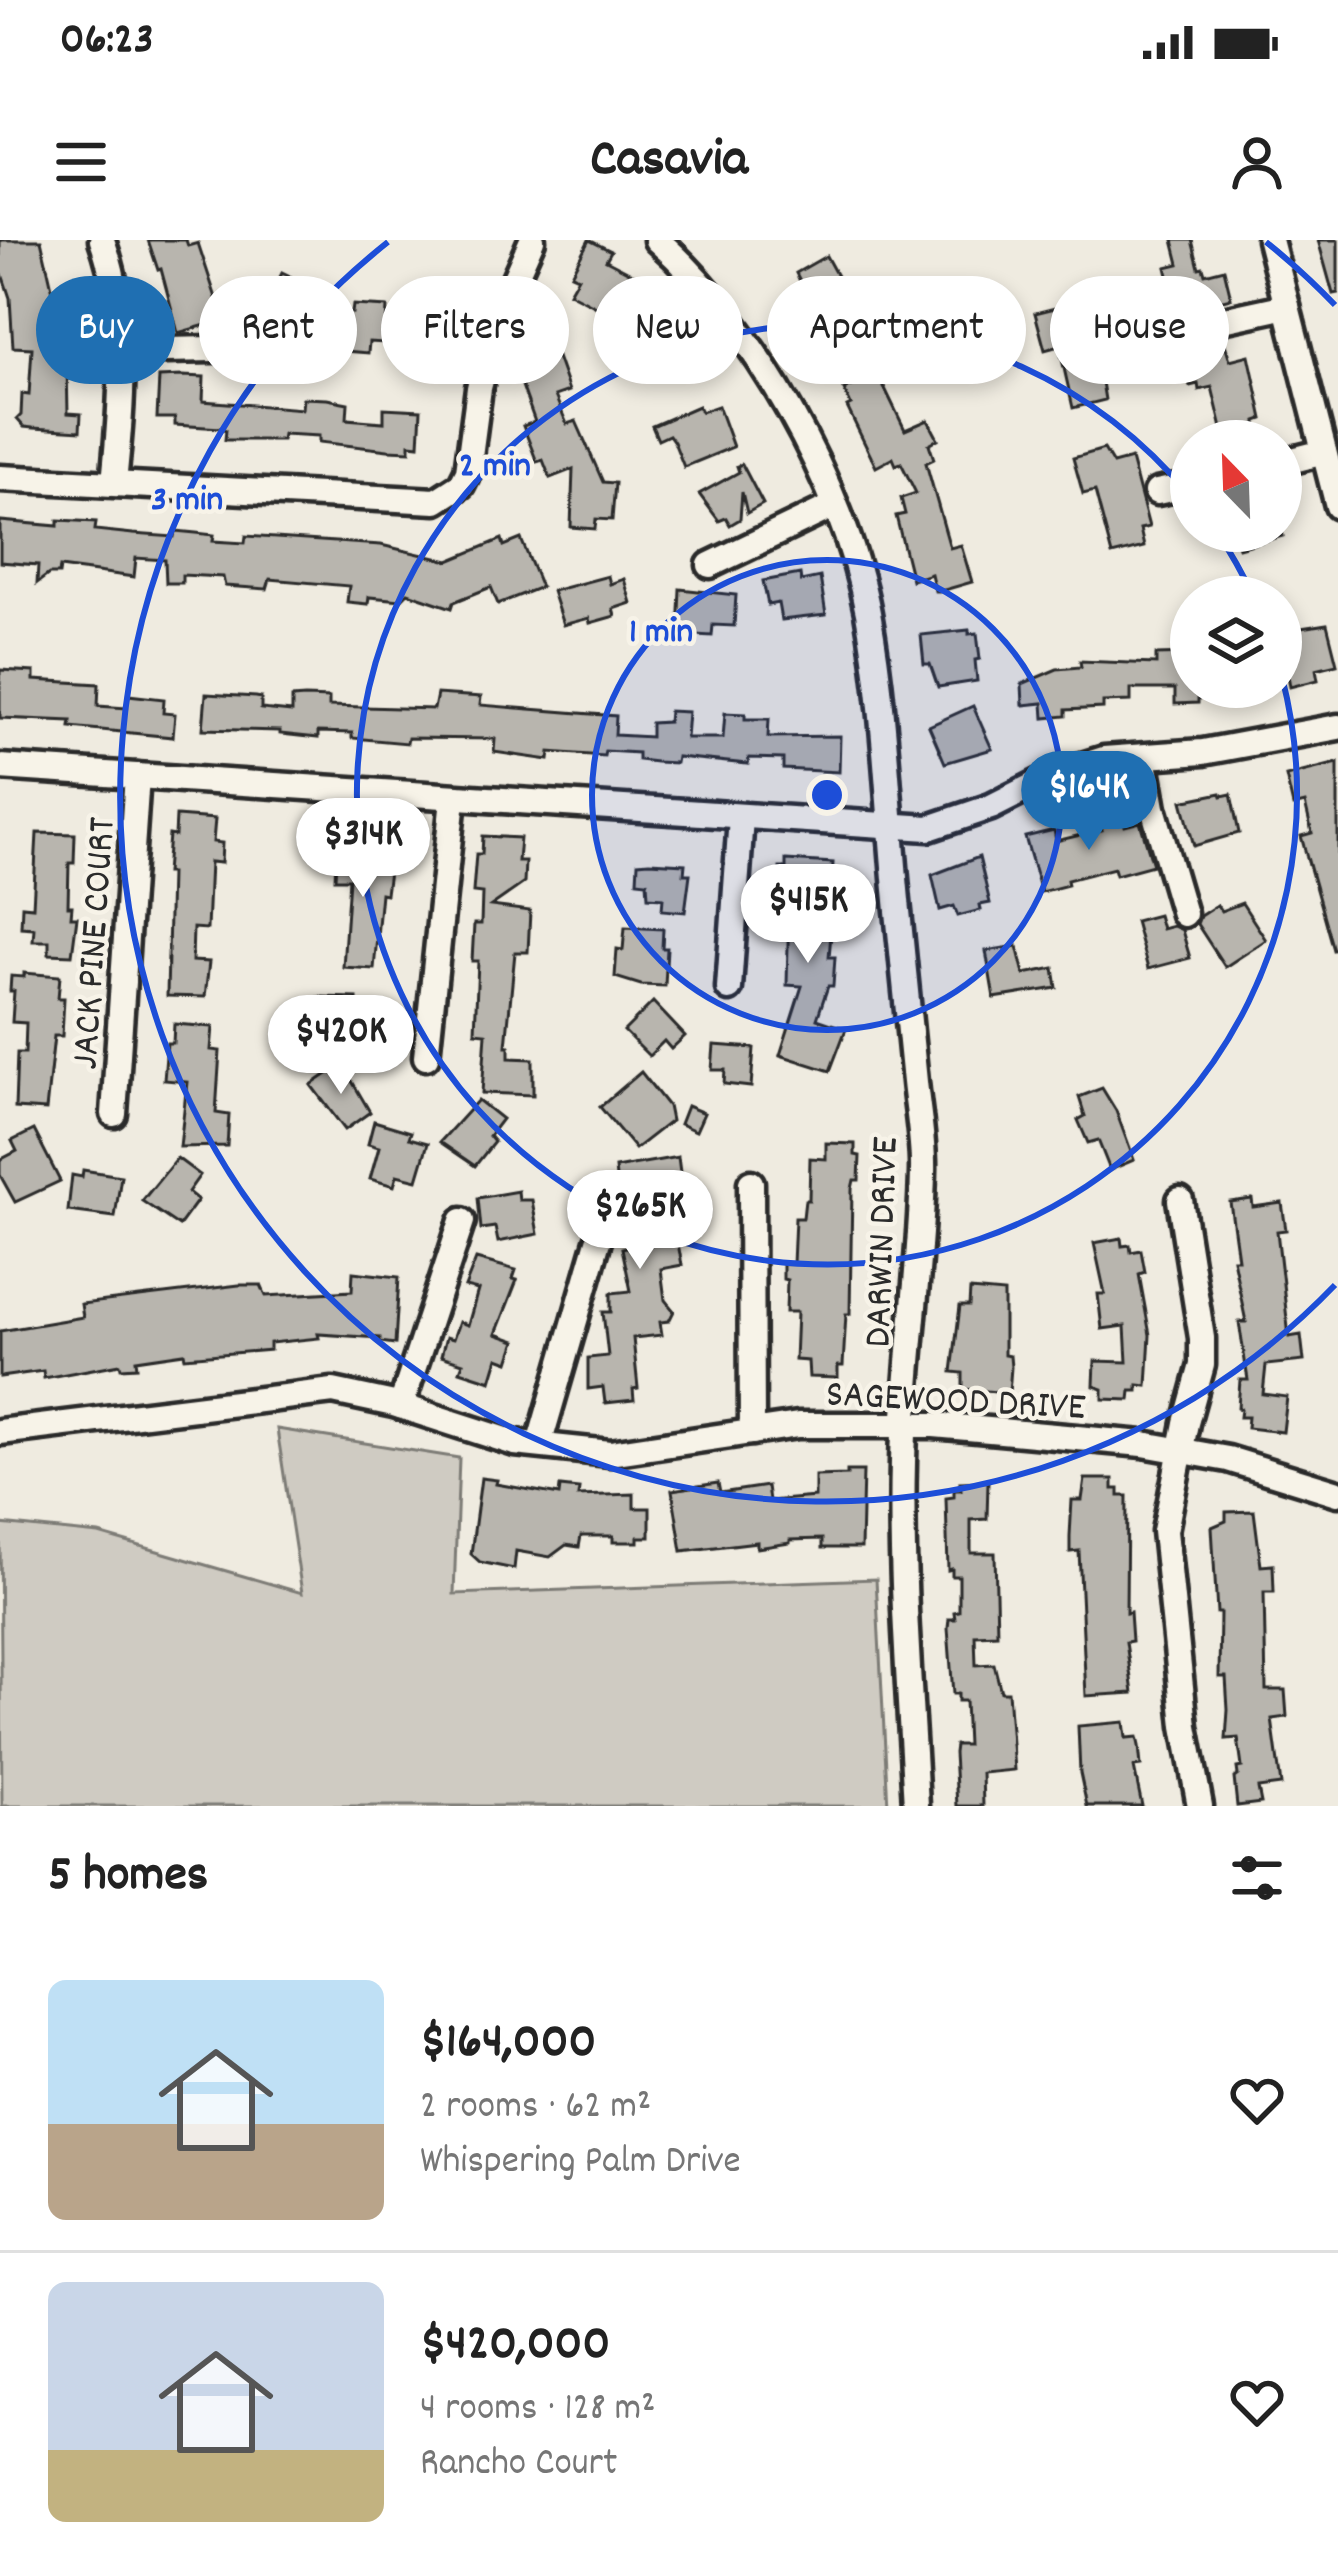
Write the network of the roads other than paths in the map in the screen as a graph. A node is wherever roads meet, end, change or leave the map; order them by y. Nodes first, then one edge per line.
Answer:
1 (102, 240) edge
2 (532, 240) edge
3 (657, 240) edge
4 (1270, 240) edge
5 (114, 276) edge
6 (1287, 306) junction
7 (1229, 319) edge
8 (124, 384) edge
9 (1324, 452) junction
10 (1302, 458) edge
11 (0, 478) edge
12 (114, 483) junction
13 (1170, 489) edge
14 (1157, 492) dead end
15 (835, 506) junction
16 (1338, 506) edge
17 (710, 566) dead end
18 (1338, 727) edge
19 (1144, 757) junction
20 (0, 767) edge
21 (137, 776) junction
22 (453, 799) junction
23 (740, 817) junction
24 (890, 827) junction
25 (1184, 914) dead end
26 (729, 988) dead end
27 (426, 1057) dead end
28 (115, 1114) dead end
29 (751, 1183) dead end
30 (1180, 1200) dead end
31 (462, 1221) dead end
32 (598, 1240) dead end
33 (400, 1406) junction
34 (905, 1425) junction
35 (0, 1432) edge
36 (752, 1432) junction
37 (539, 1445) junction
38 (1180, 1450) junction
39 (1338, 1493) edge
40 (916, 1806) edge
41 (1200, 1806) edge

1 - 5 street
2 - 12 street
3 - 15 street, DARWIN DRIVE
4 - 6 street
6 - 7 street
6 - 9 street
8 - 12 street
9 - 10 street
9 - 16 street
11 - 12 street
13 - 14 street
15 - 17 street
15 - 24 street, DARWIN DRIVE
18 - 19 street
19 - 24 street
19 - 25 street
20 - 21 street
21 - 22 street
21 - 28 street, JACK PINE COURT
22 - 23 street
22 - 27 street
23 - 24 street
23 - 26 street
24 - 34 street, DARWIN DRIVE
29 - 36 street
30 - 38 street
31 - 33 street
32 - 37 street
33 - 35 street, SAGEWOOD DRIVE
33 - 37 street, SAGEWOOD DRIVE
34 - 36 street, SAGEWOOD DRIVE
34 - 38 street, SAGEWOOD DRIVE
34 - 40 street, DARWIN DRIVE
36 - 37 street, SAGEWOOD DRIVE
38 - 39 street, SAGEWOOD DRIVE
38 - 41 street

